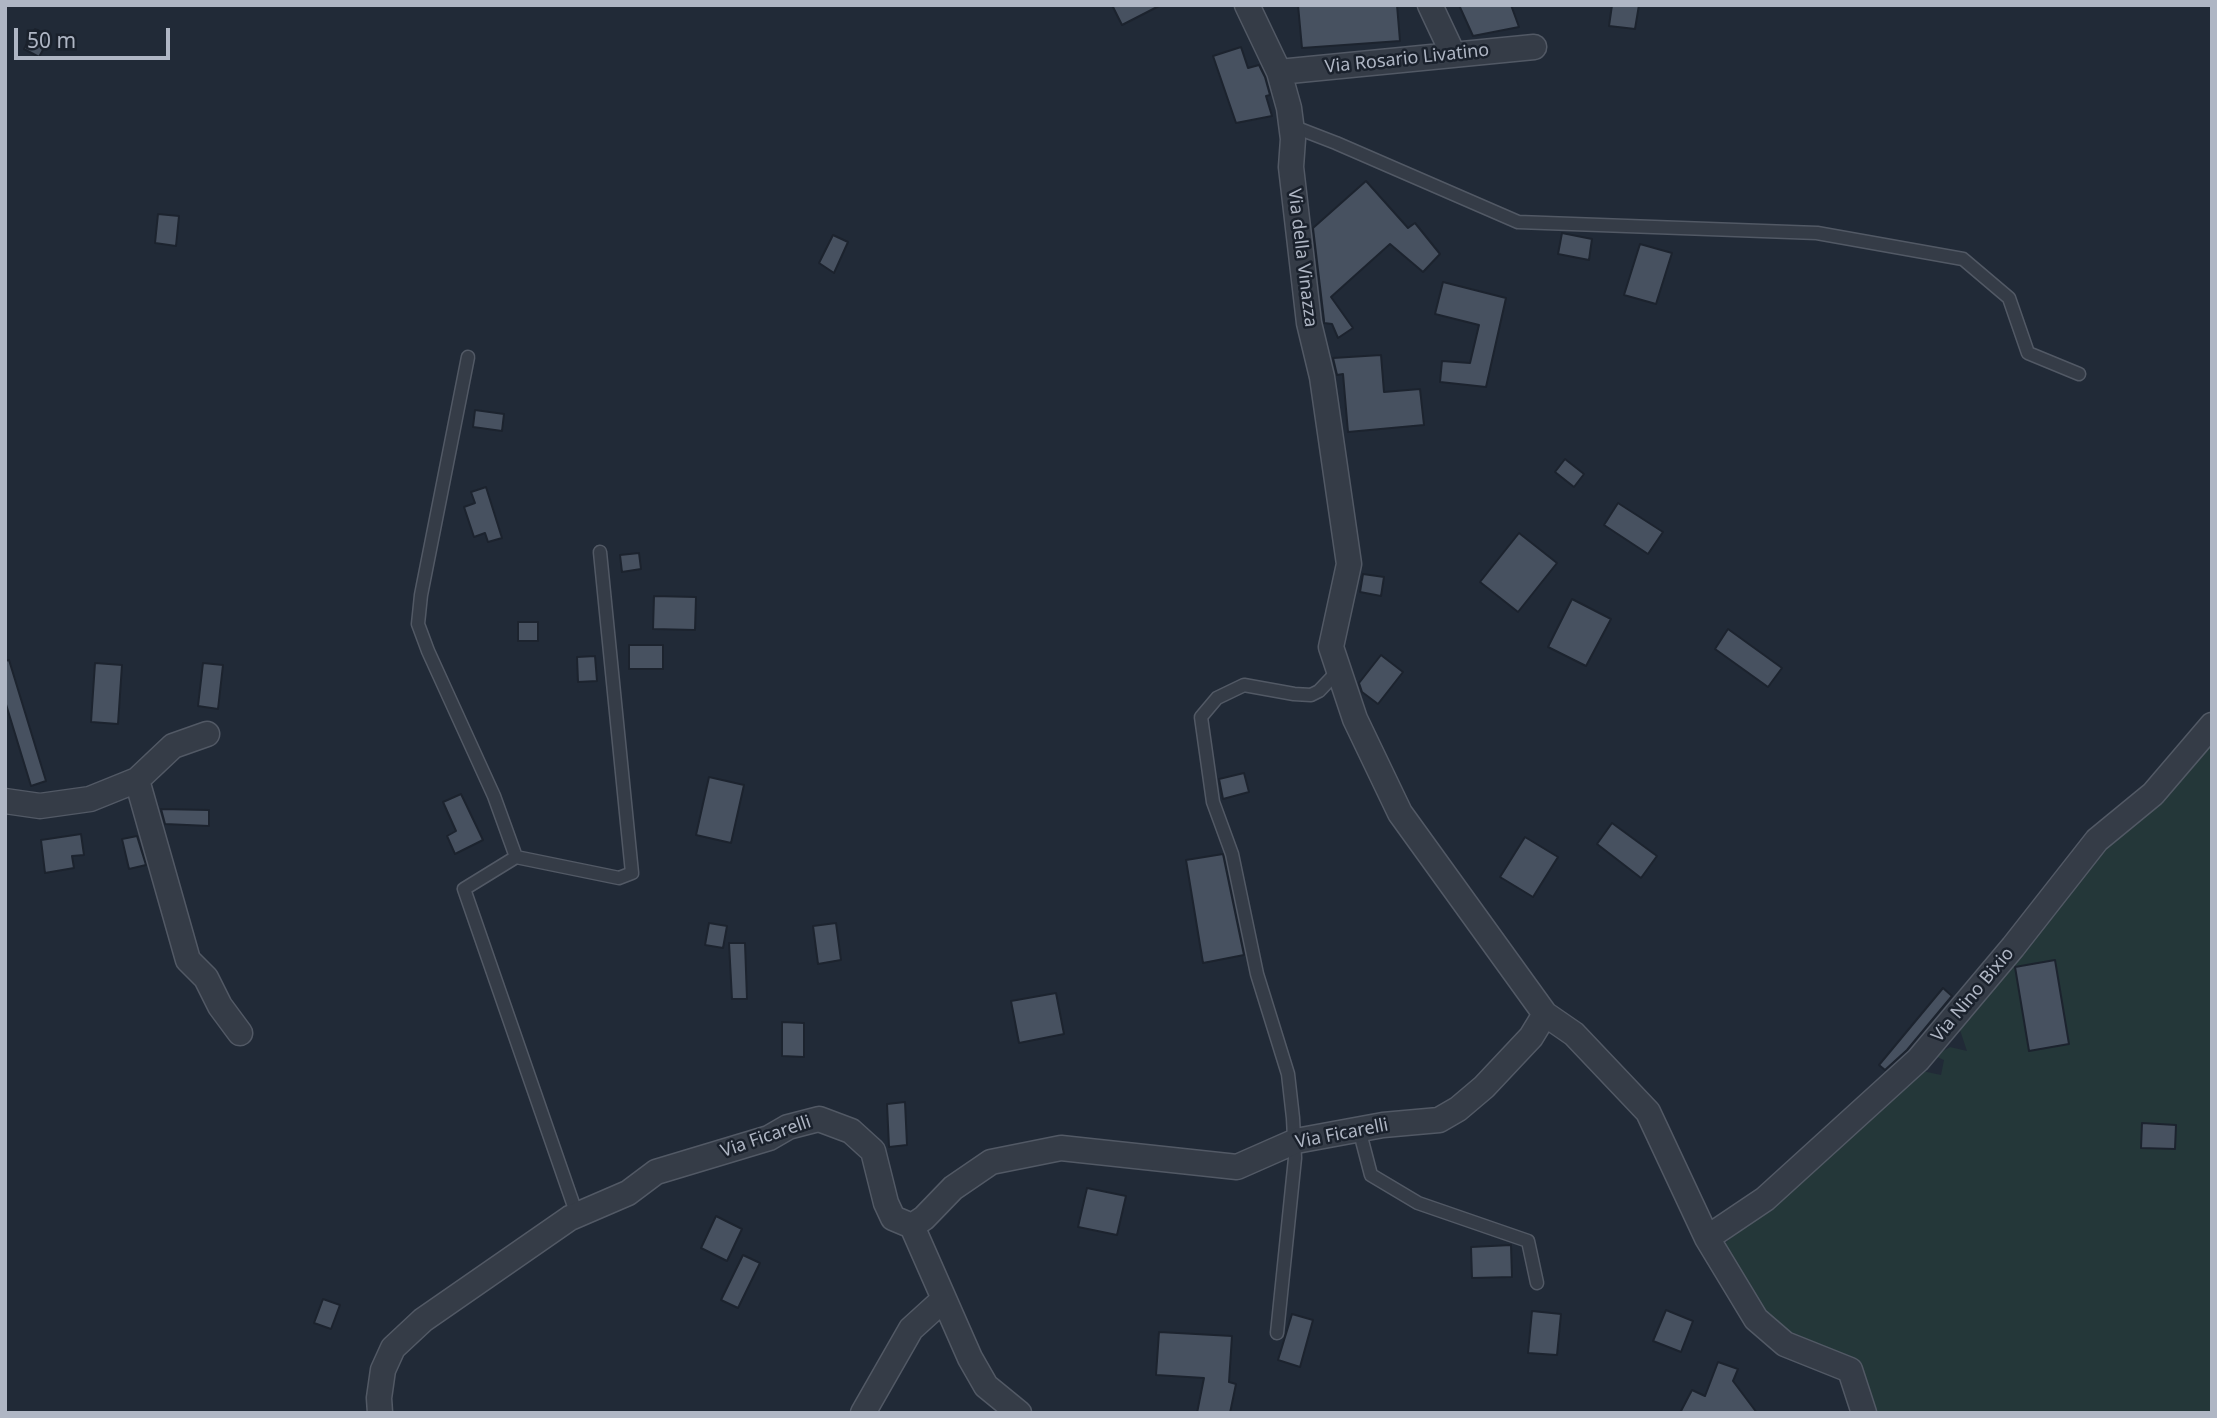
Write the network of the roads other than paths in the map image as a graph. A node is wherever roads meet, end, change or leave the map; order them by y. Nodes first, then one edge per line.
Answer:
1 (1247, 5) edge
2 (1430, 5) edge
3 (1534, 47) dead end
4 (1453, 54) junction
5 (1279, 72) junction
6 (1292, 133) junction
7 (468, 357) dead end
8 (2079, 374) dead end
9 (600, 552) dead end
10 (1339, 670) junction
11 (2212, 725) edge
12 (206, 734) dead end
13 (137, 780) junction
14 (5, 802) edge
15 (516, 857) junction
16 (1545, 1014) junction
17 (240, 1033) dead end
18 (1359, 1129) junction
19 (1296, 1141) junction
20 (577, 1215) junction
21 (912, 1226) junction
22 (1707, 1238) junction
23 (1537, 1283) dead end
24 (944, 1299) junction
25 (1277, 1333) dead end
26 (380, 1413) edge
27 (863, 1413) edge
28 (1019, 1413) edge
29 (1864, 1413) edge

1 - 5 street, Via della Vinazza
2 - 4 street
3 - 4 street, Via Rosario Livatino
4 - 5 street, Via Rosario Livatino
5 - 6 street, Via della Vinazza
6 - 8 lane
6 - 10 street, Via della Vinazza
7 - 15 lane
9 - 15 lane
10 - 16 street, Via della Vinazza
10 - 19 lane
11 - 22 street, Via Nino Bixio
12 - 13 street
13 - 14 street
13 - 17 street
15 - 20 lane
16 - 18 street, Via Ficarelli
16 - 22 street, Via della Vinazza
18 - 19 street, Via Ficarelli
18 - 23 lane
19 - 21 street, Via Ficarelli
19 - 25 lane
20 - 21 street, Via Ficarelli
20 - 26 street, Via Ficarelli
21 - 24 street
22 - 29 street, Via della Vinazza
24 - 27 street
24 - 28 street

